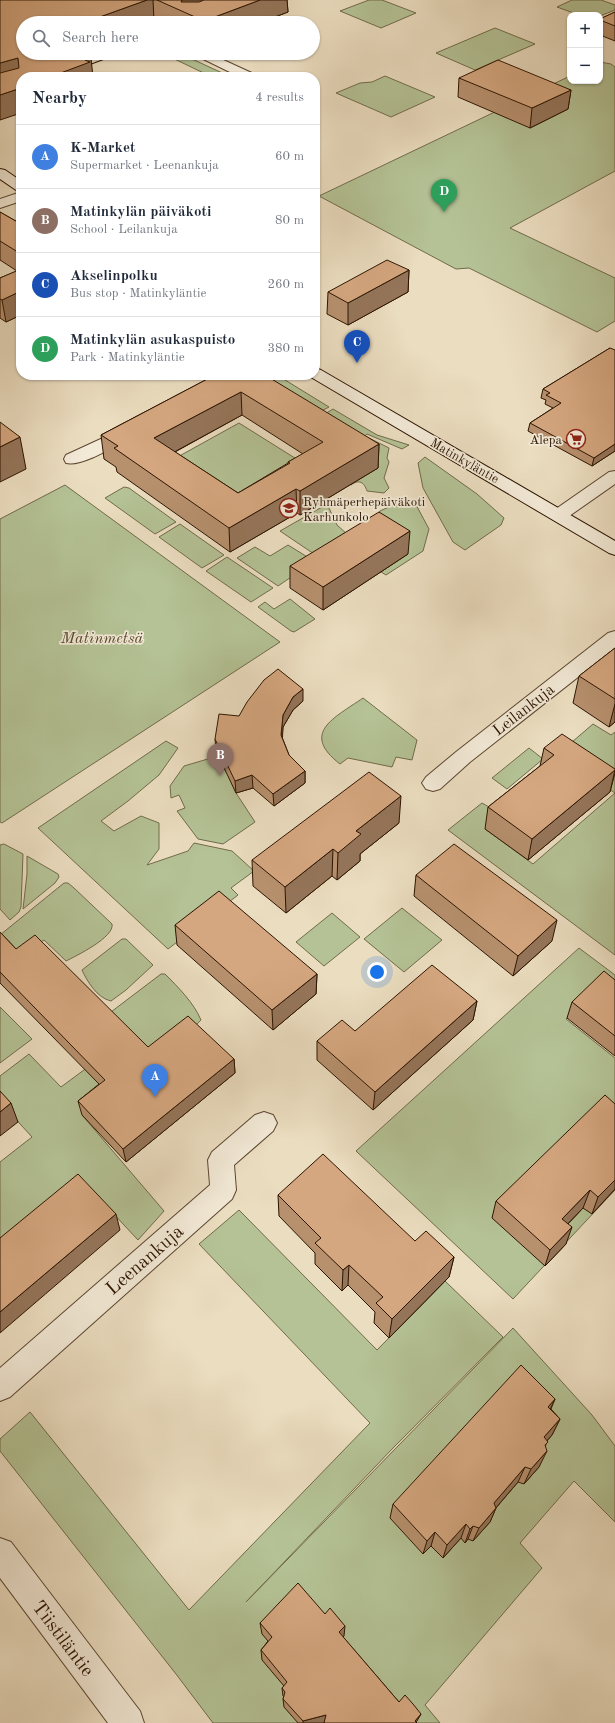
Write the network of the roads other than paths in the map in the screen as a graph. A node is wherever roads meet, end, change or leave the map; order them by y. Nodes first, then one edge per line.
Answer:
1 (91, 60) edge
2 (214, 60) edge
3 (58, 72) edge
4 (239, 72) edge
5 (0, 174) edge
6 (0, 188) edge
7 (16, 191) edge
8 (16, 194) edge
9 (16, 197) edge
10 (0, 204) edge
11 (320, 361) edge
12 (320, 376) edge
13 (143, 423) edge
14 (72, 459) dead end
15 (615, 476) edge
16 (565, 511) junction
17 (615, 531) edge
18 (615, 549) edge
19 (615, 638) edge
20 (433, 783) dead end
21 (264, 1123) dead end
22 (0, 1387) edge
23 (0, 1553) edge
24 (128, 1723) edge

1 - 3 main road
2 - 4 main road
5 - 7 main road
6 - 8 main road
9 - 10 main road
11 - 16 main road, Matinkyläntie
12 - 16 main road, Matinkyläntie
13 - 14 main road
15 - 16 main road
16 - 17 main road, Matinkyläntie
16 - 18 main road, Matinkyläntie
19 - 20 main road, Leilankuja
21 - 22 main road, Leenankuja
23 - 24 main road, Tiistiläntie

